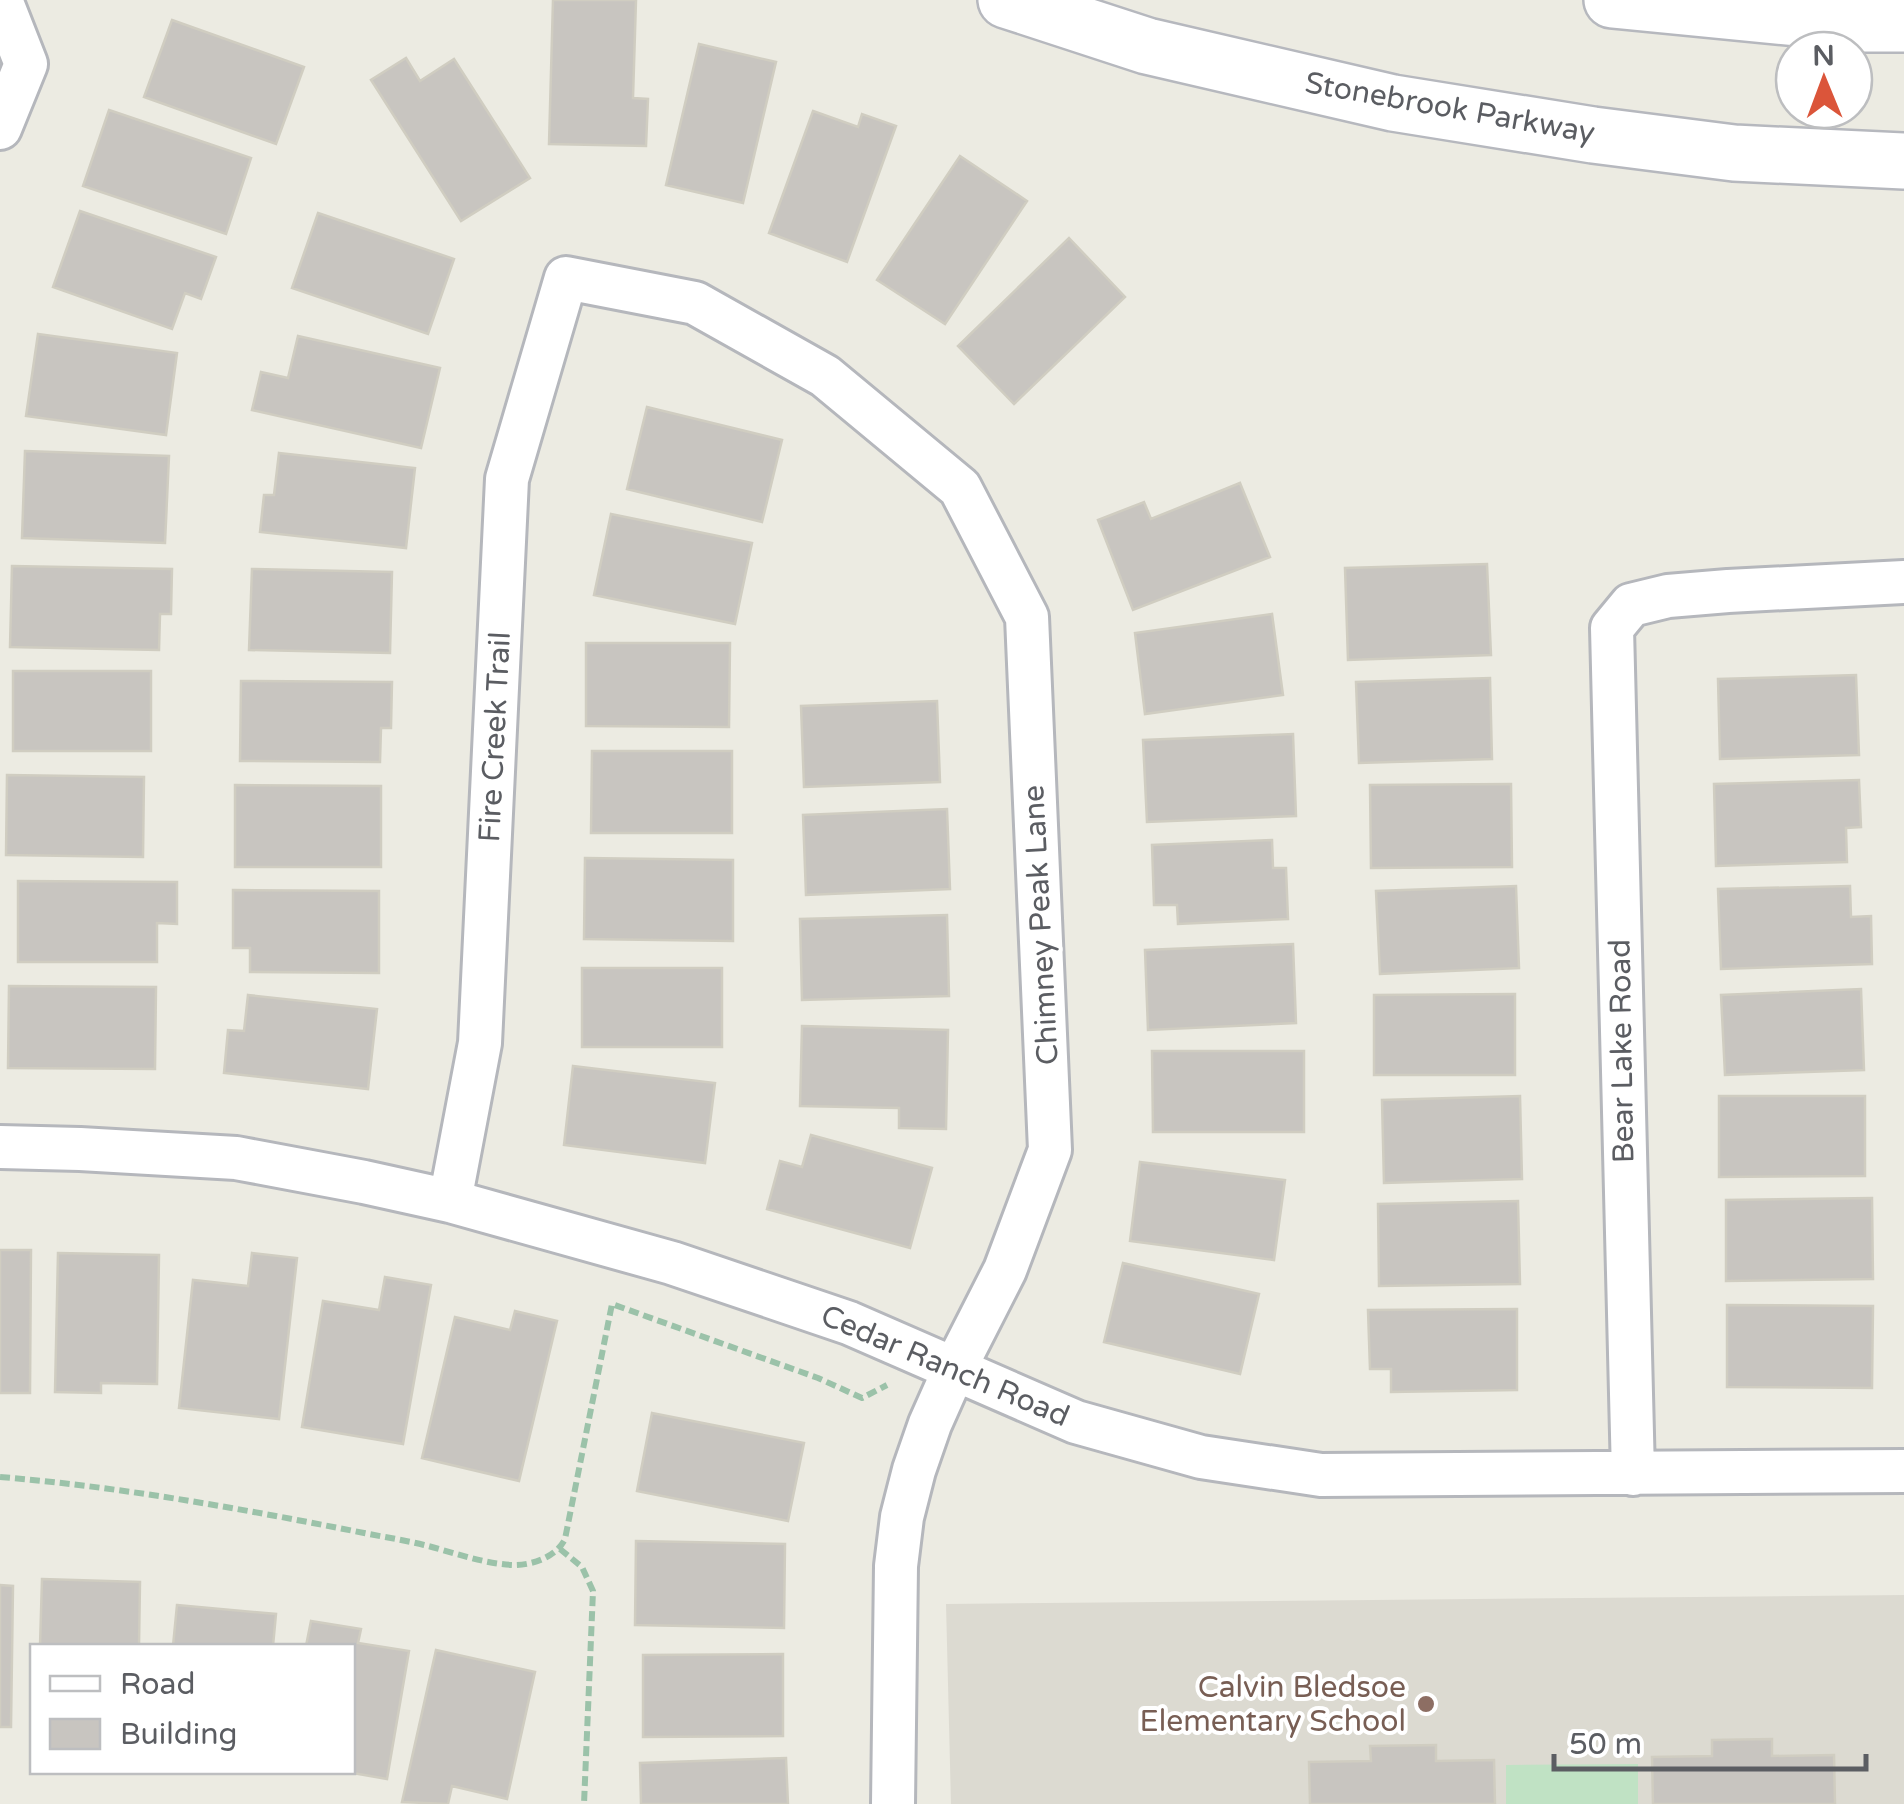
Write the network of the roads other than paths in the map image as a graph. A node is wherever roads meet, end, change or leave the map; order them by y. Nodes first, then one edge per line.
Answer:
1 (1, 0) edge
2 (1006, 0) edge
3 (1612, 0) edge
4 (1904, 24) edge
5 (0, 128) edge
6 (1904, 161) edge
7 (566, 278) joint
8 (1904, 582) edge
9 (0, 1147) edge
10 (450, 1201) junction
11 (954, 1370) junction
12 (1904, 1472) edge
13 (1633, 1474) junction
14 (894, 1804) edge

1 - 5 street
2 - 6 main road, Stonebrook Parkway
3 - 4 main road
7 - 10 street, Fire Creek Trail
7 - 11 street, Chimney Peak Lane
8 - 13 street, Bear Lake Road
9 - 10 street, Cedar Ranch Road
10 - 11 street, Cedar Ranch Road
11 - 13 street, Cedar Ranch Road
11 - 14 street, Chimney Peak Lane
12 - 13 street, Cedar Ranch Road

